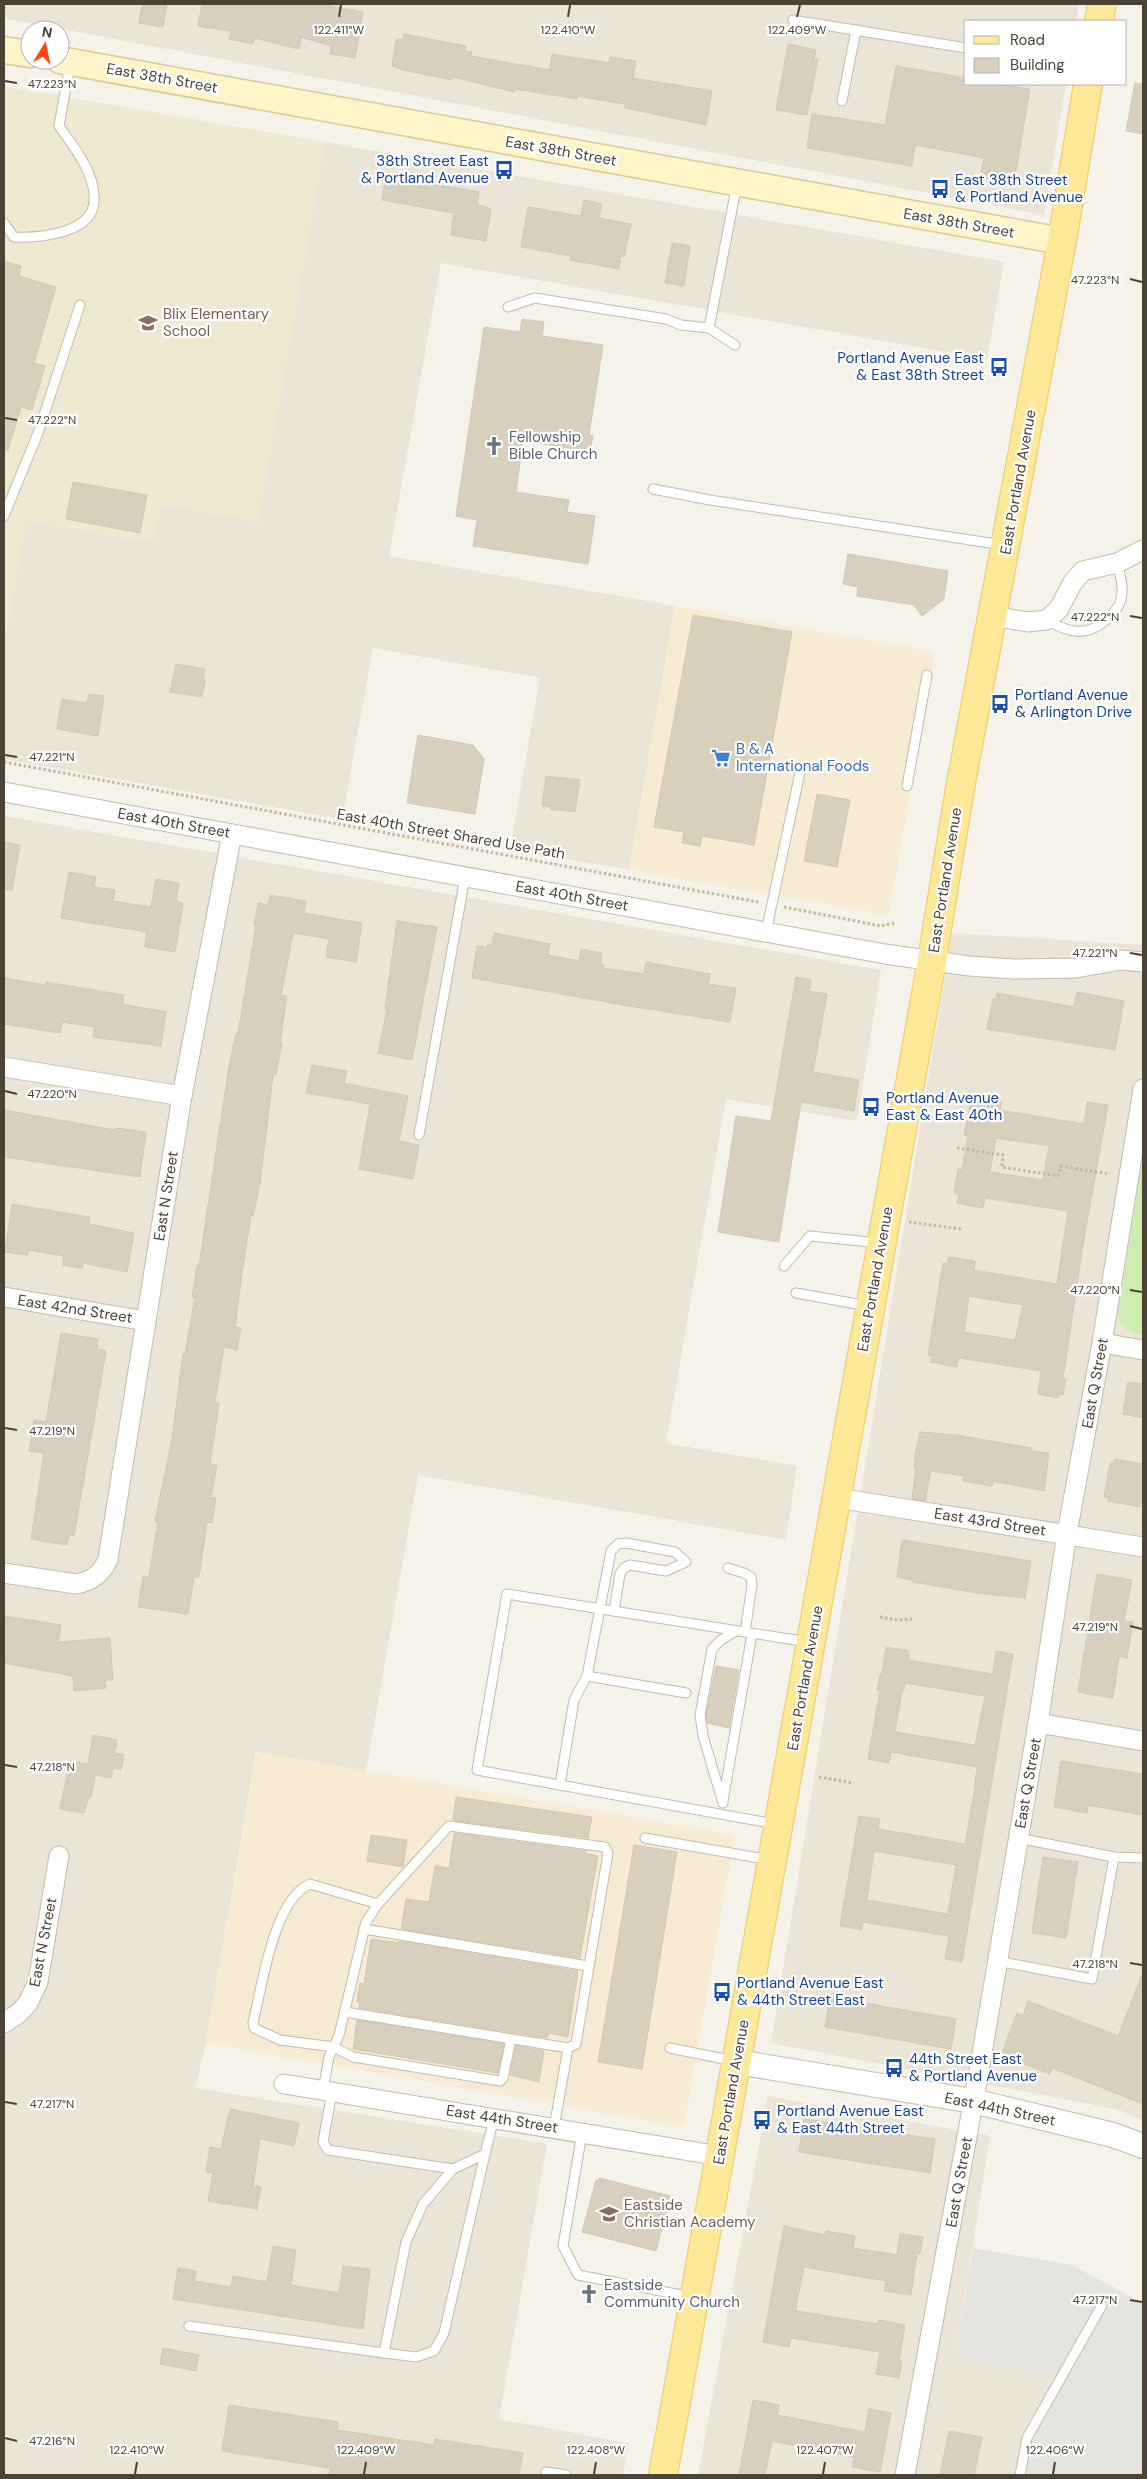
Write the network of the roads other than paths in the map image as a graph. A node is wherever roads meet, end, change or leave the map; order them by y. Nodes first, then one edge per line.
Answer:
1 (1102, 4) edge
2 (793, 20) dead end
3 (1099, 20) edge
4 (856, 30) junction
5 (964, 48) edge
6 (4, 50) edge
7 (20, 52) edge
8 (70, 62) edge
9 (64, 70) edge
10 (1088, 85) edge
11 (842, 101) dead end
12 (737, 182) junction
13 (4, 223) edge
14 (1062, 242) junction
15 (80, 305) dead end
16 (508, 306) dead end
17 (709, 328) junction
18 (735, 345) dead end
19 (653, 489) dead end
20 (4, 516) edge
21 (1006, 546) junction
22 (1143, 550) edge
23 (1118, 563) junction
24 (993, 616) junction
25 (1046, 620) junction
26 (927, 675) dead end
27 (801, 768) dead end
28 (907, 786) dead end
29 (4, 792) edge
30 (232, 834) junction
31 (465, 877) junction
32 (766, 932) junction
33 (932, 960) junction
34 (1143, 962) edge
35 (4, 1067) edge
36 (1143, 1089) edge
37 (182, 1096) junction
38 (419, 1136) dead end
39 (1138, 1154) edge
40 (882, 1243) junction
41 (784, 1266) dead end
42 (796, 1294) dead end
43 (4, 1297) edge
44 (871, 1306) junction
45 (146, 1321) junction
46 (1102, 1344) junction
47 (1143, 1350) edge
48 (837, 1498) junction
49 (1067, 1534) junction
50 (1143, 1547) edge
51 (728, 1568) dead end
52 (4, 1573) edge
53 (599, 1609) junction
54 (614, 1611) junction
55 (744, 1632) junction
56 (811, 1643) junction
57 (587, 1676) junction
58 (686, 1693) dead end
59 (1038, 1723) junction
60 (1143, 1741) edge
61 (560, 1785) junction
62 (723, 1803) junction
63 (721, 1813) junction
64 (779, 1825) junction
65 (645, 1838) dead end
66 (1018, 1838) junction
67 (59, 1856) dead end
68 (1114, 1857) junction
69 (1143, 1858) edge
70 (773, 1860) junction
71 (378, 1904) junction
72 (364, 1929) junction
73 (997, 1961) junction
74 (588, 1966) junction
75 (345, 2012) junction
76 (8, 2021) edge
77 (511, 2039) junction
78 (334, 2047) junction
79 (568, 2048) junction
80 (670, 2048) dead end
81 (737, 2062) junction
82 (284, 2084) dead end
83 (328, 2091) junction
84 (973, 2101) junction
85 (494, 2118) junction
86 (554, 2128) junction
87 (582, 2133) junction
88 (1143, 2146) edge
89 (485, 2154) junction
90 (720, 2156) junction
91 (453, 2170) junction
92 (695, 2297) junction
93 (1102, 2304) dead end
94 (189, 2326) dead end
95 (384, 2353) junction
96 (546, 2472) dead end
97 (566, 2475) edge
98 (663, 2475) edge
99 (905, 2475) edge
100 (1020, 2475) edge

1 - 3 main road
2 - 4 lane
4 - 5 lane
4 - 11 lane
6 - 7 main road
8 - 12 main road, East 38th Street
9 - 13 lane
10 - 14 main road, East Portland Avenue
12 - 14 main road, East 38th Street
12 - 17 lane
14 - 21 main road, East Portland Avenue
15 - 20 lane
16 - 17 lane
17 - 18 lane
19 - 21 lane
21 - 24 main road, East Portland Avenue
22 - 23 street
23 - 25 street
23 - 25 lane
24 - 25 street
24 - 33 main road, East Portland Avenue
26 - 28 lane
27 - 32 lane
29 - 30 street, East 40th Street
30 - 31 street, East 40th Street
30 - 37 street, East N Street
31 - 32 street, East 40th Street
31 - 38 lane
32 - 33 street, East 40th Street
33 - 34 street, East 40th Street
33 - 40 main road, East Portland Avenue
35 - 37 street
36 - 39 street, East Q Street
37 - 45 street, East N Street
39 - 46 street, East Q Street
40 - 41 lane
40 - 44 main road, East Portland Avenue
42 - 44 lane
43 - 45 street, East 42nd Street
44 - 48 main road, East Portland Avenue
45 - 52 street, East N Street
46 - 47 street
46 - 49 street, East Q Street
48 - 49 street, East 43rd Street
48 - 56 main road, East Portland Avenue
49 - 50 street, East 43rd Street
49 - 59 street, East Q Street
51 - 55 lane
53 - 54 lane
53 - 54 lane
53 - 57 lane
53 - 61 lane
54 - 55 lane
55 - 56 lane
55 - 62 lane
55 - 62 lane
56 - 64 main road, East Portland Avenue
57 - 58 lane
57 - 61 lane
59 - 60 street
59 - 66 street, East Q Street
61 - 63 lane
62 - 63 lane
63 - 64 lane
64 - 70 main road, East Portland Avenue
65 - 70 lane
66 - 68 lane
66 - 73 street, East Q Street
67 - 76 street, East N Street
68 - 69 lane
68 - 73 lane
70 - 81 main road, East Portland Avenue
71 - 72 lane
71 - 74 lane
71 - 78 lane
72 - 74 lane
72 - 75 lane
73 - 84 street, East Q Street
74 - 79 lane
75 - 77 lane
75 - 78 lane
77 - 78 lane
77 - 79 lane
78 - 83 lane
79 - 86 lane
80 - 81 lane
81 - 84 street, East 44th Street
81 - 90 main road, East Portland Avenue
82 - 83 street, East 44th Street
83 - 85 street, East 44th Street
83 - 91 lane
84 - 88 street, East 44th Street
84 - 99 street, East Q Street
85 - 86 street, East 44th Street
85 - 89 lane
86 - 87 street, East 44th Street
87 - 90 street, East 44th Street
87 - 92 lane
89 - 91 lane
89 - 95 lane
90 - 92 main road, East Portland Avenue
91 - 95 lane
92 - 98 main road, East Portland Avenue
93 - 100 lane
94 - 95 lane
96 - 97 lane

